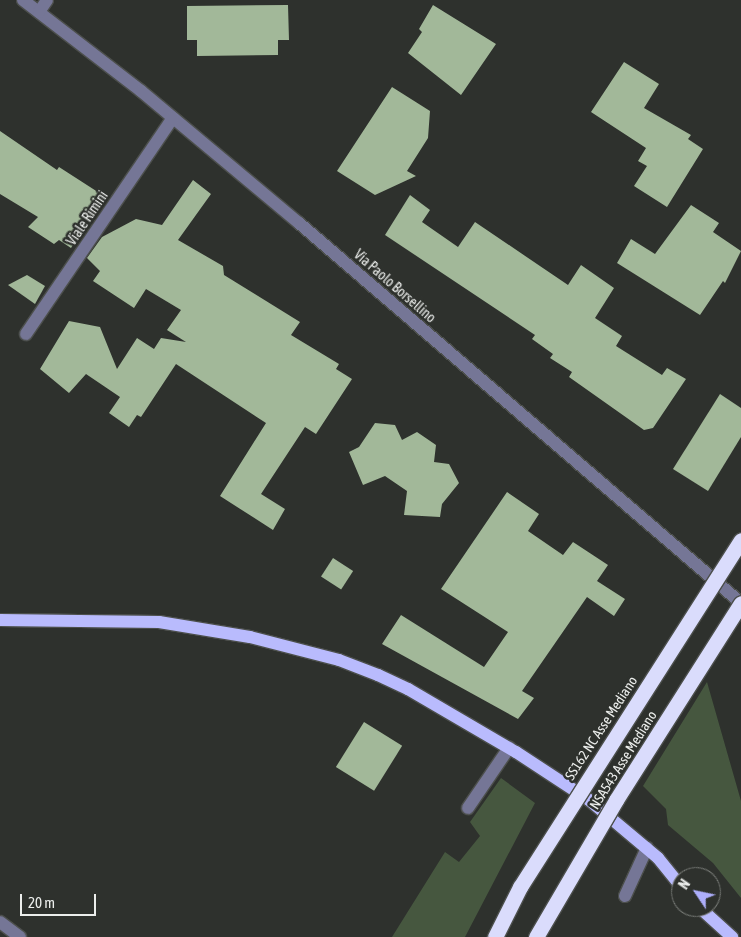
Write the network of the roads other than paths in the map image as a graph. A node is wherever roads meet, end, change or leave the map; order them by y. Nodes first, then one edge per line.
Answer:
1 (23, 0) edge
2 (47, 0) edge
3 (39, 12) junction
4 (173, 118) junction
5 (26, 334) dead end
6 (741, 540) edge
7 (741, 603) edge
8 (0, 620) edge
9 (509, 748) junction
10 (468, 808) dead end
11 (647, 848) junction
12 (671, 874) edge
13 (625, 896) dead end
14 (710, 917) edge
15 (0, 922) edge
16 (20, 937) edge
17 (495, 937) edge
18 (536, 937) edge
19 (732, 937) edge

1 - 3 street, Via Paolo Borsellino
2 - 3 street
3 - 4 street, Via Paolo Borsellino
4 - 5 street, Viale Rimini
4 - 7 street, Via Paolo Borsellino
6 - 17 highway, SS162 NC Asse Mediano, bridge
7 - 18 highway, NSA543 Asse Mediano, bridge
8 - 9 main road
9 - 10 street
9 - 11 main road
11 - 12 main road
11 - 13 street
14 - 19 main road
15 - 16 street

